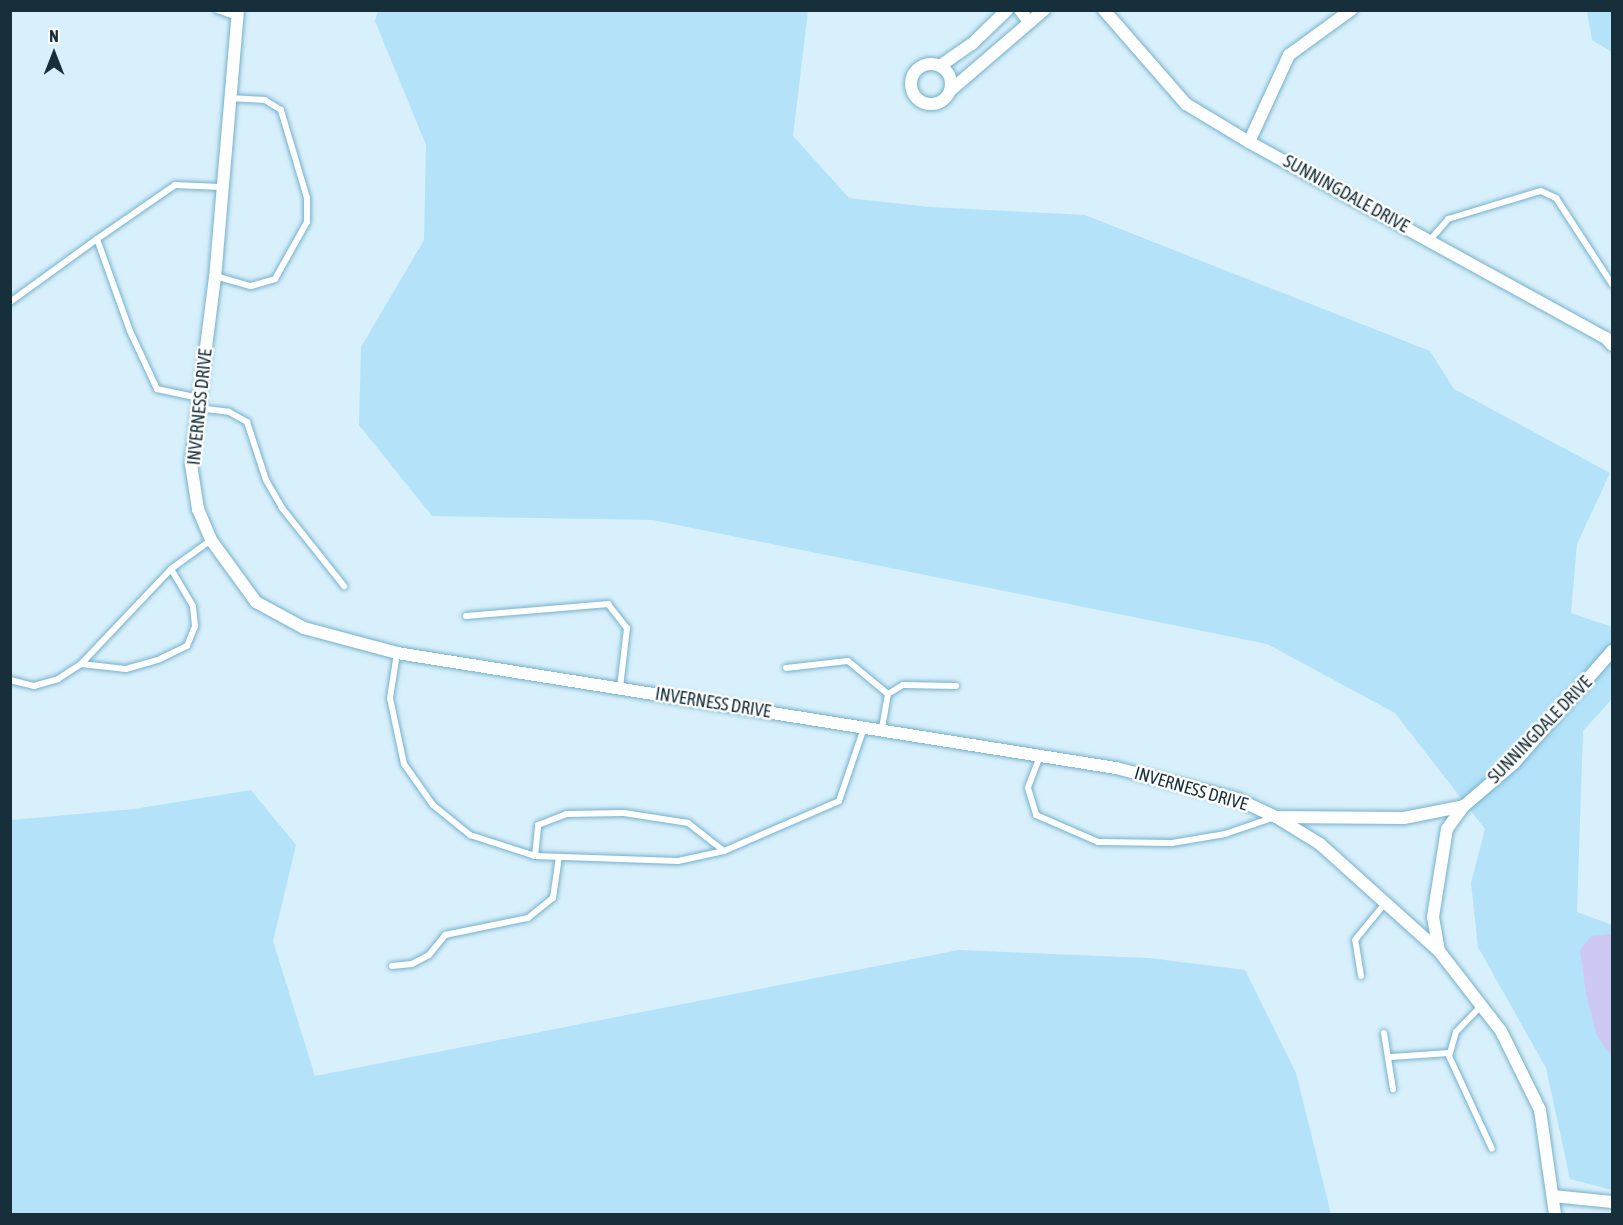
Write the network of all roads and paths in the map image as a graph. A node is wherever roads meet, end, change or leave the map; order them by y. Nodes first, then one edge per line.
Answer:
1 (217, 10) edge
2 (1007, 10) edge
3 (1020, 10) edge
4 (1044, 10) edge
5 (1104, 10) edge
6 (1351, 10) edge
7 (238, 14) edge
8 (1029, 22) junction
9 (972, 44) junction
10 (987, 60) junction
11 (940, 66) junction
12 (951, 90) junction
13 (229, 98) junction
14 (1249, 142) junction
15 (220, 188) junction
16 (97, 239) junction
17 (1430, 240) junction
18 (215, 276) junction
19 (1612, 284) edge
20 (10, 302) edge
21 (1612, 345) edge
22 (199, 403) junction
23 (211, 540) junction
24 (171, 569) junction
25 (344, 586) dead end
26 (466, 616) dead end
27 (1612, 651) edge
28 (397, 653) junction
29 (81, 664) junction
30 (786, 668) dead end
31 (10, 680) edge
32 (957, 686) dead end
33 (620, 688) junction
34 (888, 694) junction
35 (864, 727) junction
36 (882, 729) junction
37 (1040, 756) junction
38 (1464, 806) junction
39 (1276, 817) junction
40 (724, 851) junction
41 (535, 856) junction
42 (559, 856) junction
43 (1386, 902) junction
44 (1438, 951) junction
45 (392, 966) dead end
46 (1361, 976) dead end
47 (1481, 1006) junction
48 (1384, 1033) dead end
49 (1449, 1053) junction
50 (1391, 1057) junction
51 (1393, 1089) dead end
52 (1492, 1149) dead end
53 (1553, 1196) junction
54 (1612, 1202) edge
55 (1555, 1215) edge

1 - 7 lane
2 - 9 street
3 - 8 street
4 - 8 street
5 - 14 street, SUNNINGDALE DRIVE
6 - 14 street
7 - 13 street, INVERNESS DRIVE
8 - 10 street
9 - 10 street
9 - 11 street
10 - 12 street
11 - 12 street
11 - 12 street
13 - 15 street, INVERNESS DRIVE
13 - 18 lane
14 - 17 street, SUNNINGDALE DRIVE
15 - 16 lane
15 - 18 street, INVERNESS DRIVE
16 - 20 lane
16 - 22 lane
17 - 19 lane
17 - 21 street, SUNNINGDALE DRIVE
18 - 22 street, INVERNESS DRIVE
22 - 23 street, INVERNESS DRIVE
22 - 25 lane
23 - 24 lane
23 - 28 street, INVERNESS DRIVE
24 - 29 lane
24 - 29 lane
26 - 33 lane
27 - 38 street, SUNNINGDALE DRIVE
28 - 33 street, INVERNESS DRIVE
28 - 41 lane
29 - 31 lane
30 - 34 lane
32 - 34 lane
33 - 35 street, INVERNESS DRIVE
34 - 36 lane
35 - 36 street, INVERNESS DRIVE
35 - 40 lane
36 - 37 street, INVERNESS DRIVE
37 - 39 street, INVERNESS DRIVE
37 - 39 lane
38 - 39 street, SUNNINGDALE DRIVE
38 - 44 street, SUNNINGDALE DRIVE
39 - 43 street, INVERNESS DRIVE
40 - 41 lane
40 - 42 lane
41 - 42 lane
42 - 45 lane
43 - 44 street, INVERNESS DRIVE
43 - 46 lane
44 - 47 street, INVERNESS DRIVE
47 - 49 lane
47 - 53 street, INVERNESS DRIVE
48 - 50 lane
49 - 50 lane
49 - 52 lane
50 - 51 lane
53 - 54 street
53 - 55 street, INVERNESS DRIVE

